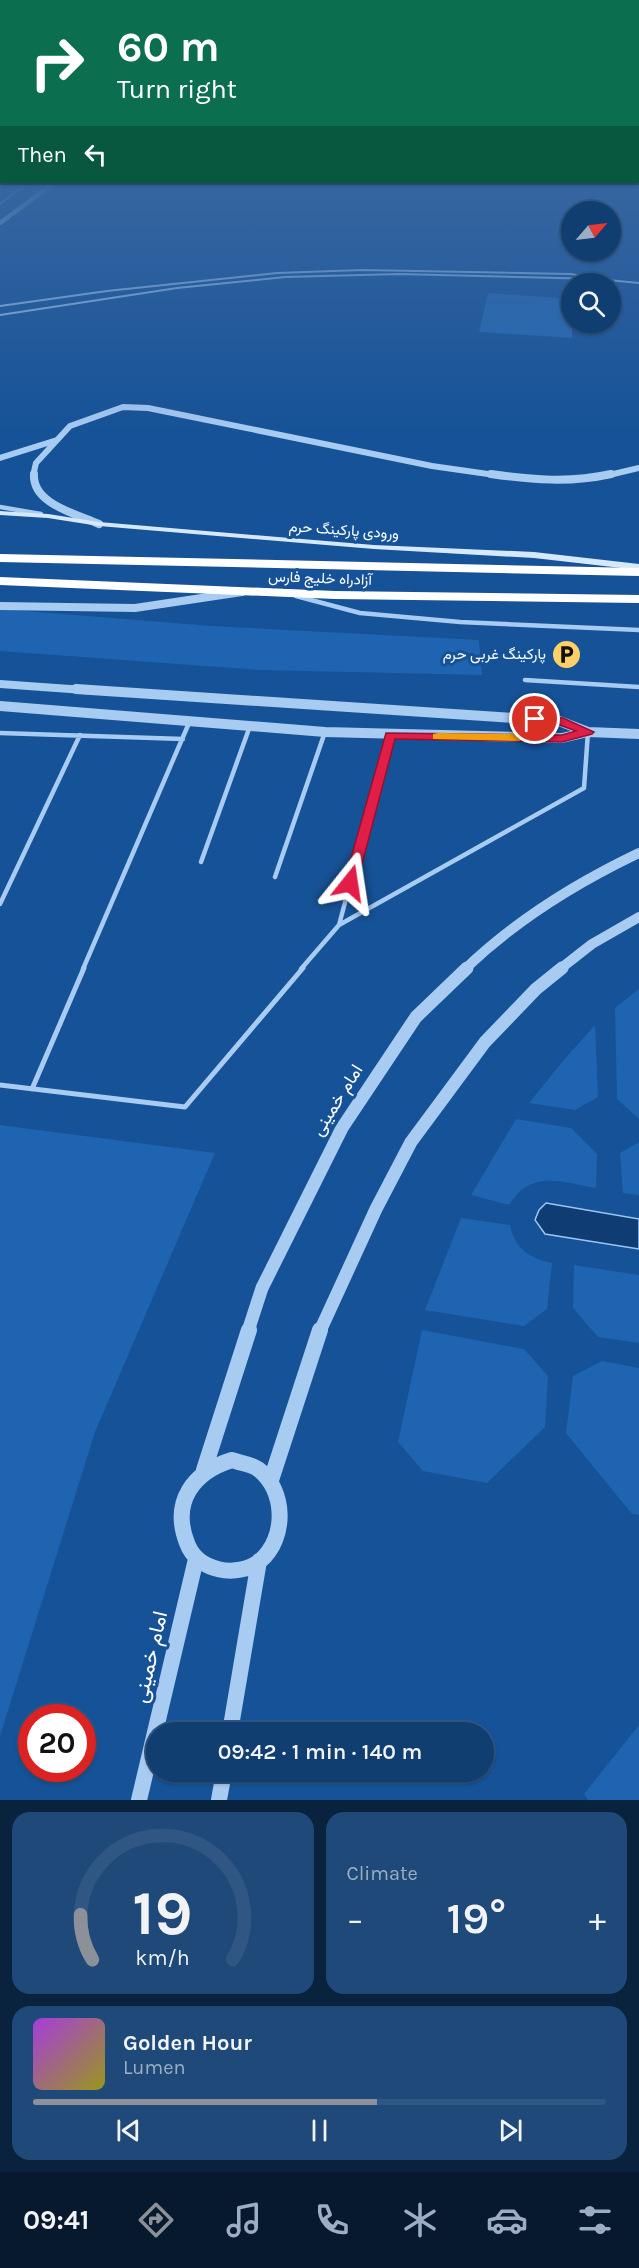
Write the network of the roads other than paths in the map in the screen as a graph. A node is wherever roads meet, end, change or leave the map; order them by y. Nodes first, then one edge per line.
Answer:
1 (561, 274) edge
2 (561, 279) edge
3 (621, 281) edge
4 (639, 283) edge
5 (0, 306) edge
6 (0, 315) edge
7 (58, 440) junction
8 (0, 458) edge
9 (639, 468) edge
10 (0, 507) edge
11 (0, 513) edge
12 (48, 516) junction
13 (99, 524) junction
14 (0, 558) edge
15 (639, 567) edge
16 (639, 572) edge
17 (0, 581) edge
18 (247, 592) junction
19 (286, 593) junction
20 (639, 599) edge
21 (0, 606) edge
22 (639, 630) edge
23 (525, 680) dead end
24 (0, 684) edge
25 (639, 687) edge
26 (0, 706) edge
27 (189, 723) junction
28 (250, 726) junction
29 (325, 732) junction
30 (588, 732) junction
31 (0, 733) edge
32 (639, 734) edge
33 (80, 735) junction
34 (390, 735) junction
35 (183, 740) junction
36 (639, 853) edge
37 (201, 862) dead end
38 (274, 877) dead end
39 (0, 904) edge
40 (639, 917) edge
41 (339, 925) junction
42 (0, 1085) edge
43 (32, 1089) junction
44 (204, 1470) junction
45 (271, 1480) junction
46 (196, 1558) junction
47 (259, 1561) junction
48 (232, 1722) edge
49 (222, 1782) edge
50 (139, 1800) edge
51 (219, 1800) edge

1 - 5 lane
2 - 6 lane
3 - 4 lane
7 - 8 street
7 - 9 street
7 - 13 street
10 - 12 street
11 - 12 main road, ورودی پارکینگ حرم
12 - 13 main road, ورودی پارکینگ حرم
13 - 15 main road, ورودی پارکینگ حرم
14 - 16 highway, آزادراه خلیج فارس
17 - 18 highway, آزادراه خلیج فارس
18 - 19 highway, آزادراه خلیج فارس
18 - 21 street
19 - 20 highway, آزادراه خلیج فارس
19 - 22 street
23 - 25 street
24 - 30 street
26 - 27 street
27 - 28 street
27 - 35 lane
28 - 29 street
28 - 37 lane
29 - 34 street
29 - 38 lane
30 - 32 street
30 - 34 street
30 - 41 lane
31 - 33 lane
33 - 35 lane
33 - 39 lane
34 - 41 lane
35 - 43 lane
36 - 44 street, امام خمینی
40 - 45 street
41 - 43 lane
42 - 43 lane
44 - 45 street
44 - 46 street
45 - 47 street
46 - 47 street
46 - 50 street, امام خمینی
47 - 48 street
49 - 51 street

